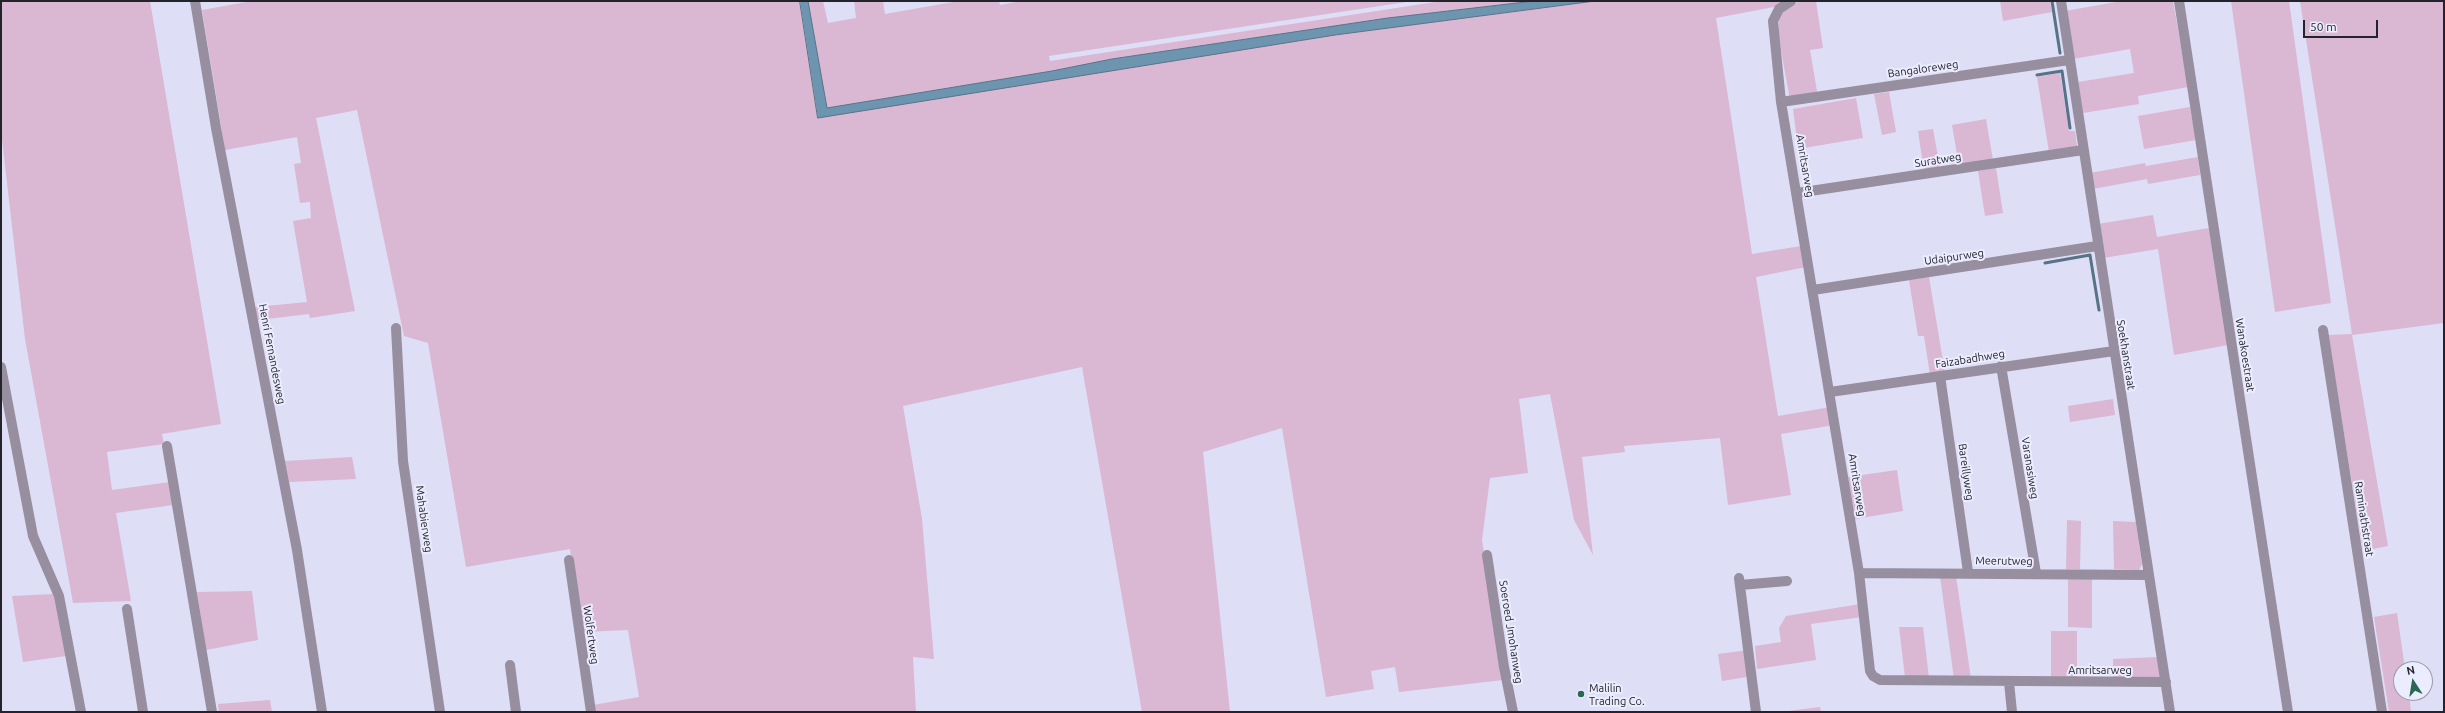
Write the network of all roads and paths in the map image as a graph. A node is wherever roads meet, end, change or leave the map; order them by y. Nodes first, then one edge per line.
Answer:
1 (195, 1) edge
2 (1791, 1) edge
3 (2061, 1) edge
4 (2179, 1) edge
5 (2069, 60) junction
6 (1781, 102) junction
7 (2083, 150) junction
8 (1797, 193) junction
9 (2097, 246) junction
10 (1813, 290) junction
11 (396, 328) dead end
12 (2323, 330) dead end
13 (2114, 351) junction
14 (2001, 366) junction
15 (1, 367) edge
16 (1940, 376) junction
17 (1830, 392) junction
18 (167, 446) dead end
19 (1488, 555) dead end
20 (569, 560) dead end
21 (1968, 572) junction
22 (1859, 573) junction
23 (2036, 573) junction
24 (2149, 575) junction
25 (1787, 581) dead end
26 (127, 609) dead end
27 (510, 665) dead end
28 (2009, 682) junction
29 (2166, 682) junction
30 (81, 712) edge
31 (143, 712) edge
32 (212, 712) edge
33 (322, 712) edge
34 (440, 712) edge
35 (516, 712) edge
36 (591, 712) edge
37 (1513, 712) edge
38 (1756, 712) edge
39 (2012, 712) edge
40 (2170, 712) edge
41 (2288, 712) edge
42 (2382, 712) edge

1 - 33 street, Henri Fernandesweg
2 - 6 street, Amritsarweg
3 - 5 street, Soekhanstraat
4 - 41 street, Wanakoestraat
5 - 6 street, Bangaloreweg
5 - 7 street, Soekhanstraat
6 - 8 street, Amritsarweg
7 - 8 street, Suratweg
7 - 9 street, Soekhanstraat
8 - 10 street, Amritsarweg
9 - 10 street, Udaipurweg
9 - 13 street, Soekhanstraat
10 - 17 street, Amritsarweg
11 - 34 street, Mahabierweg
12 - 42 street, Raminathstraat
13 - 14 street, Faizabadhweg
13 - 24 street, Soekhanstraat
14 - 16 street, Faizabadhweg
14 - 23 street, Varanasiweg
15 - 30 street
16 - 17 street, Faizabadhweg
16 - 21 street, Bareillyweg
17 - 22 street, Amritsarweg
18 - 32 street
19 - 37 street, Soeroed Jmohanweg
20 - 36 street, Wolfertweg
21 - 22 street, Meerutweg
21 - 23 street, Meerutweg
22 - 28 street, Amritsarweg
23 - 24 street, Meerutweg
24 - 29 street, Soekhanstraat
25 - 38 street
26 - 31 street
27 - 35 street
28 - 29 street, Amritsarweg
28 - 39 street
29 - 40 street, Soekhanstraat

